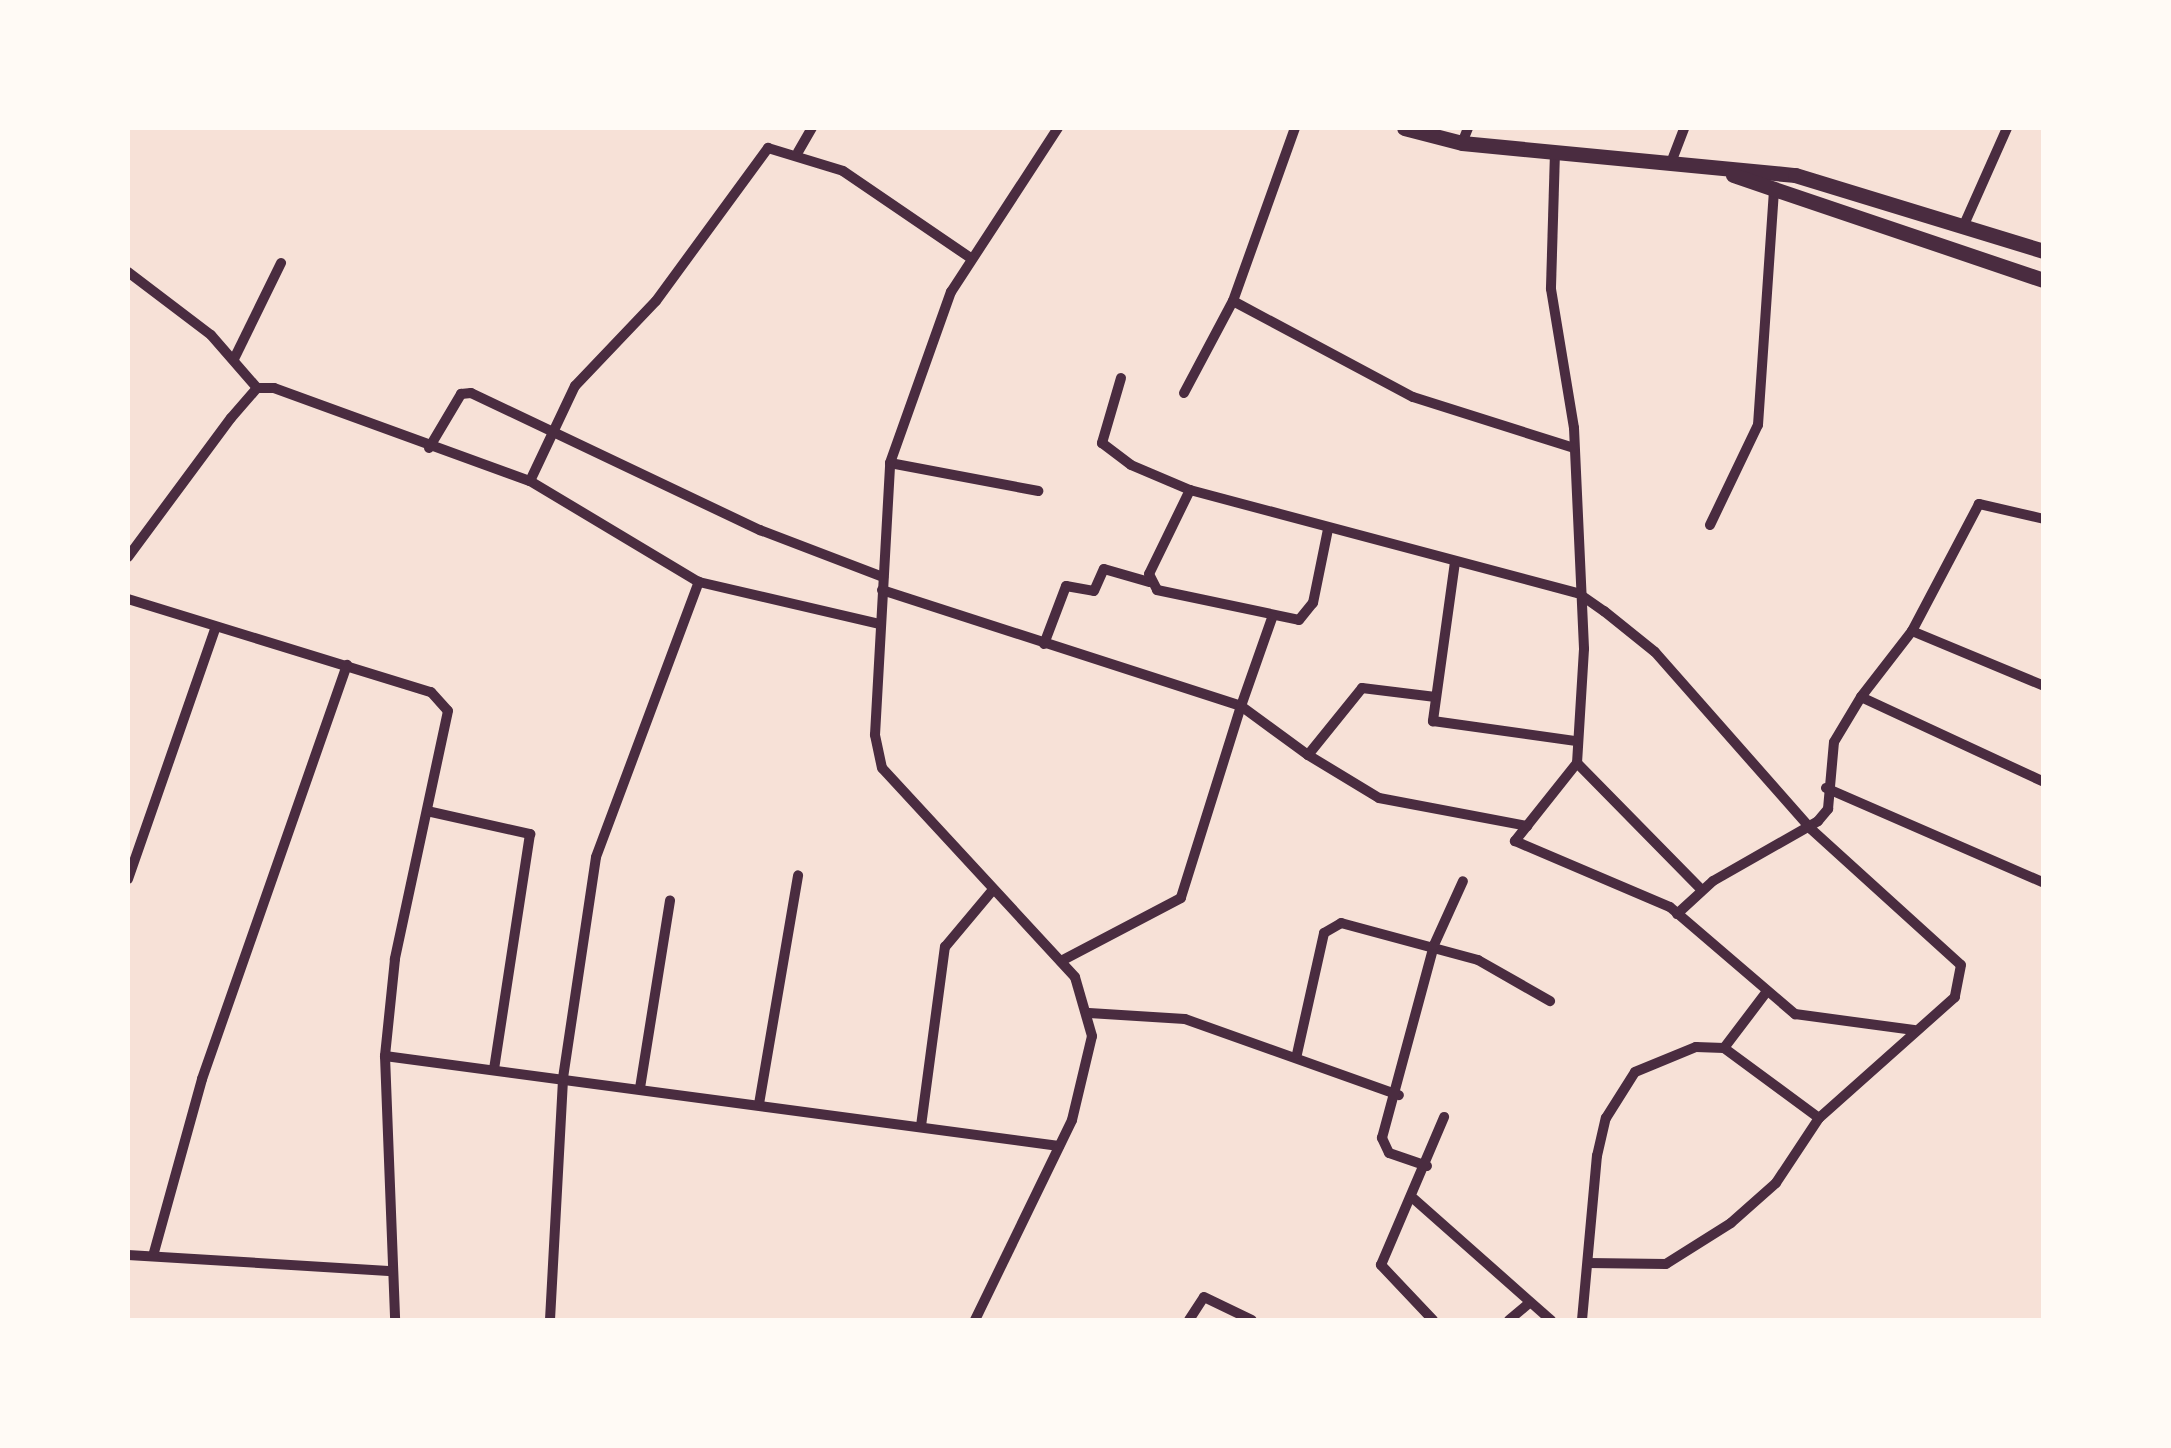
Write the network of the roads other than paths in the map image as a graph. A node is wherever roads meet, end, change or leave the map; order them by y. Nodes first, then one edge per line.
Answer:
1 (812, 128) edge
2 (1058, 128) edge
3 (1295, 128) edge
4 (1404, 128) edge
5 (1684, 128) edge
6 (2007, 128) edge
7 (1465, 135) edge
8 (798, 152) junction
9 (1555, 152) junction
10 (1672, 160) junction
11 (1721, 169) junction
12 (1774, 194) junction
13 (1963, 227) junction
14 (2044, 251) edge
15 (969, 257) junction
16 (281, 264) dead end
17 (128, 272) edge
18 (2044, 280) edge
19 (1233, 301) junction
20 (234, 359) junction
21 (1121, 378) dead end
22 (258, 388) junction
23 (1184, 393) dead end
24 (548, 429) junction
25 (429, 448) junction
26 (1574, 448) junction
27 (890, 462) junction
28 (530, 481) junction
29 (1190, 490) junction
30 (1038, 491) dead end
31 (2044, 519) edge
32 (1710, 525) dead end
33 (1328, 529) junction
34 (128, 556) edge
35 (1455, 562) junction
36 (883, 577) junction
37 (699, 582) junction
38 (1149, 582) junction
39 (882, 590) junction
40 (1578, 593) junction
41 (128, 599) edge
42 (1272, 618) junction
43 (880, 624) junction
44 (216, 627) junction
45 (1912, 631) junction
46 (1044, 644) junction
47 (347, 666) junction
48 (2044, 686) edge
49 (1434, 697) junction
50 (1861, 697) junction
51 (1241, 706) junction
52 (1575, 741) junction
53 (1308, 755) junction
54 (1577, 763) junction
55 (2044, 782) edge
56 (1826, 788) junction
57 (427, 812) junction
58 (1815, 825) junction
59 (1527, 826) junction
60 (798, 876) dead end
61 (128, 879) edge
62 (1463, 881) dead end
63 (2044, 883) edge
64 (1701, 889) junction
65 (992, 891) junction
66 (670, 900) dead end
67 (1677, 914) junction
68 (1434, 945) junction
69 (1061, 961) junction
70 (1765, 994) junction
71 (1550, 1001) dead end
72 (1088, 1014) junction
73 (1914, 1030) junction
74 (1724, 1048) junction
75 (1297, 1054) junction
76 (385, 1056) junction
77 (494, 1069) junction
78 (562, 1078) junction
79 (640, 1088) junction
80 (1399, 1095) junction
81 (759, 1104) junction
82 (1444, 1118) dead end
83 (1818, 1118) junction
84 (921, 1126) junction
85 (1059, 1146) junction
86 (1427, 1166) junction
87 (1414, 1199) junction
88 (128, 1255) edge
89 (153, 1256) junction
90 (1588, 1263) junction
91 (393, 1271) junction
92 (1527, 1304) junction
93 (395, 1320) edge
94 (550, 1320) edge
95 (975, 1320) edge
96 (1189, 1320) edge
97 (1252, 1320) edge
98 (1433, 1320) edge
99 (1510, 1320) edge
100 (1551, 1320) edge
101 (1582, 1320) edge

1 - 8 street
2 - 15 street
3 - 19 street
4 - 7 main road
5 - 10 street
6 - 13 street
7 - 9 main road
8 - 15 street
8 - 24 street
9 - 10 main road
9 - 26 street
10 - 11 main road
11 - 12 main road
11 - 13 main road
12 - 18 main road
12 - 32 street
13 - 14 main road
15 - 27 street
16 - 20 street
17 - 20 street
19 - 23 street
19 - 26 street
20 - 22 street
21 - 29 street
22 - 25 street
22 - 34 street
24 - 25 street
24 - 28 street
24 - 36 street
25 - 28 street
26 - 40 street
27 - 30 street
27 - 36 street
28 - 37 street
29 - 33 street
29 - 38 street
31 - 45 street
33 - 35 street
33 - 42 street
35 - 40 street
35 - 49 street
36 - 39 street
37 - 43 street
37 - 78 street
38 - 42 street
38 - 46 street
39 - 43 street
39 - 46 street
40 - 52 street
40 - 58 street
41 - 44 street
42 - 51 street
43 - 65 street
44 - 47 street
44 - 61 street
45 - 48 street
45 - 50 street
46 - 51 street
47 - 57 street
47 - 89 street
49 - 52 street
49 - 53 street
50 - 55 street
50 - 56 street
51 - 53 street
51 - 69 street
52 - 54 street
53 - 59 street
54 - 59 street
54 - 64 street
56 - 58 street
56 - 63 street
57 - 76 street
57 - 77 street
58 - 64 street
58 - 73 street
59 - 67 street
60 - 81 street
62 - 68 street
64 - 67 street
65 - 69 street
65 - 84 street
66 - 79 street
67 - 70 street
68 - 71 street
68 - 75 street
68 - 80 street
69 - 72 street
70 - 73 street
70 - 74 street
72 - 75 street
72 - 85 street
73 - 83 street
74 - 83 street
74 - 90 street
75 - 80 street
76 - 77 street
76 - 91 street
77 - 78 street
78 - 79 street
78 - 94 street
79 - 81 street
80 - 86 street
81 - 84 street
82 - 86 street
83 - 90 street
84 - 85 street
85 - 95 street
86 - 87 street
87 - 92 street
87 - 98 street
88 - 89 street
89 - 91 street
90 - 101 street
91 - 93 street
92 - 99 street
92 - 100 street
96 - 97 street

